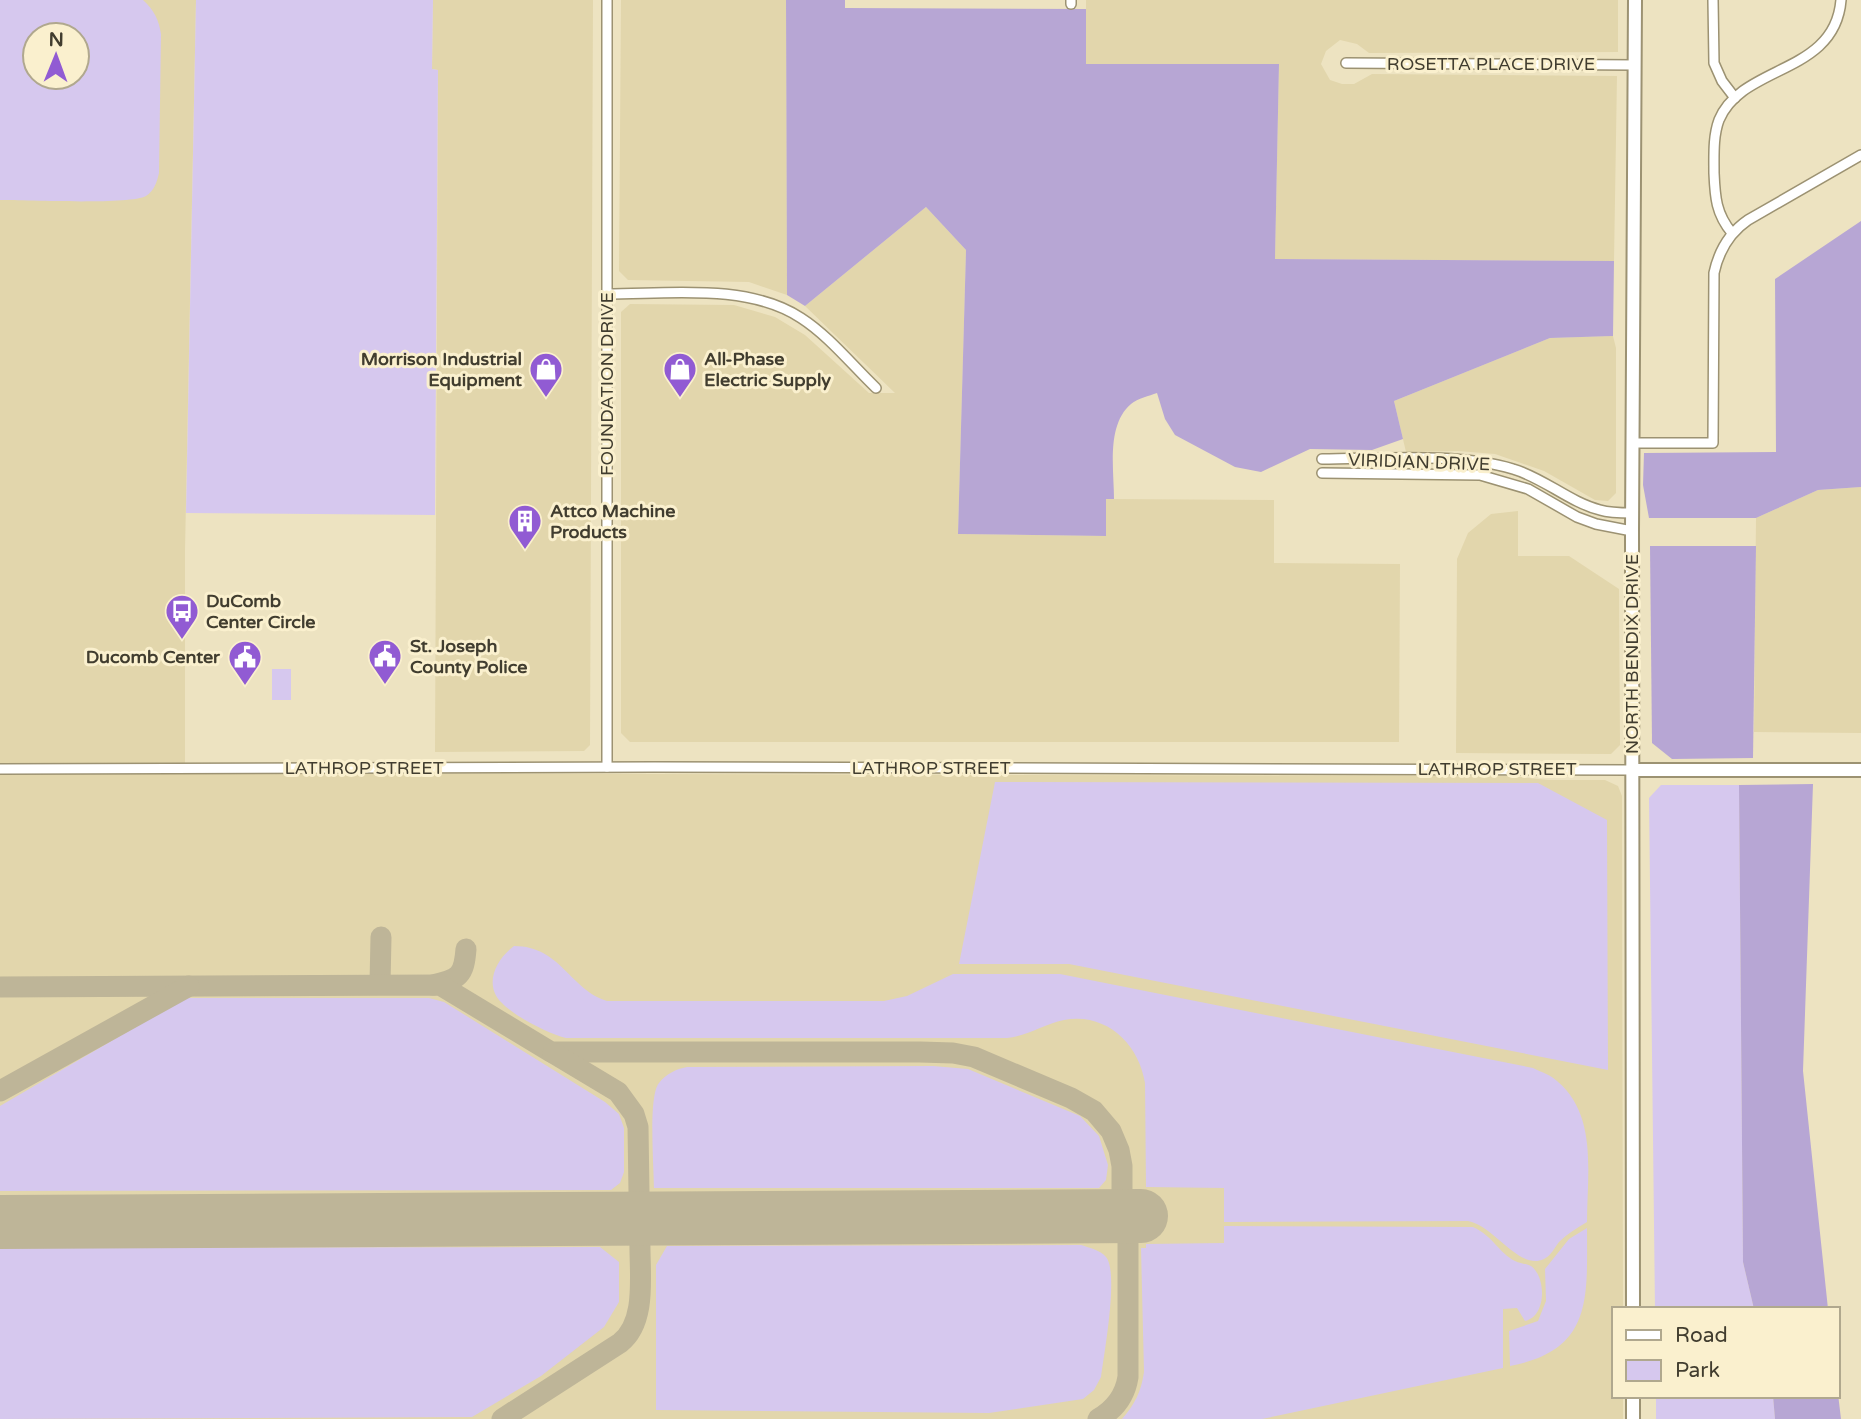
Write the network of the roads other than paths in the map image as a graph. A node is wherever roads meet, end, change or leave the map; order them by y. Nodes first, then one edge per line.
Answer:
1 (607, 0) edge
2 (1635, 0) edge
3 (1713, 0) edge
4 (1841, 0) edge
5 (1346, 63) dead end
6 (1635, 65) junction
7 (1735, 97) junction
8 (1861, 155) edge
9 (1732, 233) junction
10 (607, 294) junction
11 (876, 388) dead end
12 (1632, 443) junction
13 (1322, 459) dead end
14 (1322, 473) dead end
15 (1632, 513) junction
16 (1632, 531) junction
17 (607, 767) junction
18 (0, 769) edge
19 (1633, 770) junction
20 (1861, 771) edge
21 (1633, 1307) edge
22 (1633, 1398) edge
23 (1633, 1419) edge

1 - 10 street, FOUNDATION DRIVE
2 - 6 street, NORTH BENDIX DRIVE
3 - 7 street
4 - 7 street
5 - 6 street, ROSETTA PLACE DRIVE
6 - 12 street, NORTH BENDIX DRIVE
7 - 9 street
8 - 9 street
9 - 12 street
10 - 11 street
10 - 17 street, FOUNDATION DRIVE
12 - 15 street, NORTH BENDIX DRIVE
13 - 15 street, VIRIDIAN DRIVE
14 - 16 street, VIRIDIAN DRIVE
15 - 16 street, NORTH BENDIX DRIVE
16 - 19 street, NORTH BENDIX DRIVE
17 - 18 street, LATHROP STREET
17 - 19 street, LATHROP STREET
19 - 20 street, LATHROP STREET
19 - 21 street, NORTH BENDIX DRIVE
22 - 23 street

